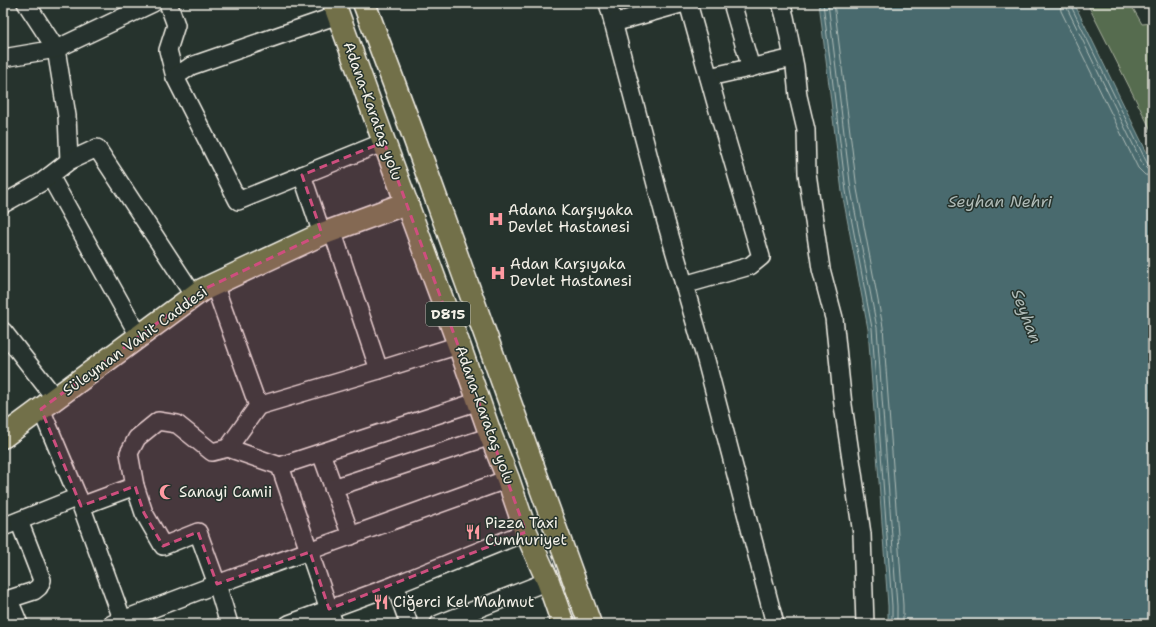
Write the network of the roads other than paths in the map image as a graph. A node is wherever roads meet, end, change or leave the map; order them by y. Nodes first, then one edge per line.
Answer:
1 (26, 3) edge
2 (153, 3) edge
3 (168, 3) edge
4 (364, 3) edge
5 (608, 3) edge
6 (684, 3) edge
7 (688, 3) edge
8 (732, 3) edge
9 (781, 3) edge
10 (336, 9) edge
11 (613, 23) junction
12 (56, 49) junction
13 (3, 58) edge
14 (793, 58) junction
15 (751, 68) junction
16 (175, 77) junction
17 (709, 77) junction
18 (384, 142) junction
19 (69, 161) junction
20 (302, 175) junction
21 (50, 176) junction
22 (407, 203) junction
23 (3, 204) edge
24 (327, 232) junction
25 (214, 284) junction
26 (684, 285) junction
27 (194, 296) junction
28 (3, 331) edge
29 (139, 336) junction
30 (459, 345) junction
31 (379, 370) junction
32 (479, 401) junction
33 (48, 403) junction
34 (258, 406) junction
35 (491, 436) junction
36 (3, 437) edge
37 (228, 448) junction
38 (321, 453) junction
39 (280, 466) junction
40 (508, 479) junction
41 (135, 486) junction
42 (333, 488) junction
43 (80, 501) junction
44 (11, 524) edge
45 (526, 532) junction
46 (351, 536) junction
47 (310, 552) junction
48 (548, 581) junction
49 (217, 584) junction
50 (395, 584) junction
51 (6, 600) edge
52 (332, 616) edge
53 (120, 623) edge
54 (19, 624) edge
55 (229, 624) edge
56 (289, 624) edge
57 (409, 624) edge
58 (439, 624) edge
59 (563, 624) edge
60 (590, 624) edge
61 (775, 624) edge
62 (865, 624) edge

1 - 12 street
2 - 12 street
3 - 16 street
4 - 60 main road, Adana-Karataş yolu / D815
5 - 11 street
6 - 11 street
7 - 17 street
8 - 15 street
9 - 14 street
10 - 16 street
10 - 18 main road, Adana-Karataş yolu / D815
11 - 26 street
12 - 13 street
12 - 19 street
14 - 15 street
14 - 62 street
15 - 17 street
16 - 20 street
17 - 26 street
18 - 20 street
18 - 22 main road, Adana-Karataş yolu / D815
19 - 21 street
19 - 27 street
20 - 24 street
21 - 23 street
21 - 29 street
22 - 24 main road, Süleyman Vahit Caddesi
22 - 30 main road, Adana-Karataş yolu / D815
24 - 25 main road, Süleyman Vahit Caddesi
24 - 31 street
25 - 27 main road, Süleyman Vahit Caddesi
25 - 34 street
26 - 61 street
27 - 29 main road, Süleyman Vahit Caddesi
28 - 33 street
29 - 33 main road, Süleyman Vahit Caddesi
30 - 31 street
30 - 32 main road, Adana-Karataş yolu / D815
31 - 34 street
32 - 35 main road, Adana-Karataş yolu / D815
32 - 38 street
33 - 36 main road, Süleyman Vahit Caddesi
33 - 43 street
34 - 37 street
35 - 40 main road, Adana-Karataş yolu / D815
35 - 42 street
37 - 39 street
37 - 41 street
38 - 39 street
38 - 42 street
39 - 47 street
40 - 45 main road, Adana-Karataş yolu / D815
40 - 46 street
41 - 43 street
41 - 49 street
42 - 46 street
43 - 44 street
43 - 53 street
44 - 51 street
45 - 48 main road, Adana-Karataş yolu / D815
45 - 50 street
46 - 47 street
47 - 49 street
47 - 52 street
48 - 58 street
48 - 59 main road, Adana-Karataş yolu / D815
49 - 53 street
49 - 55 street
50 - 52 street
50 - 57 street
51 - 54 street
52 - 56 street

